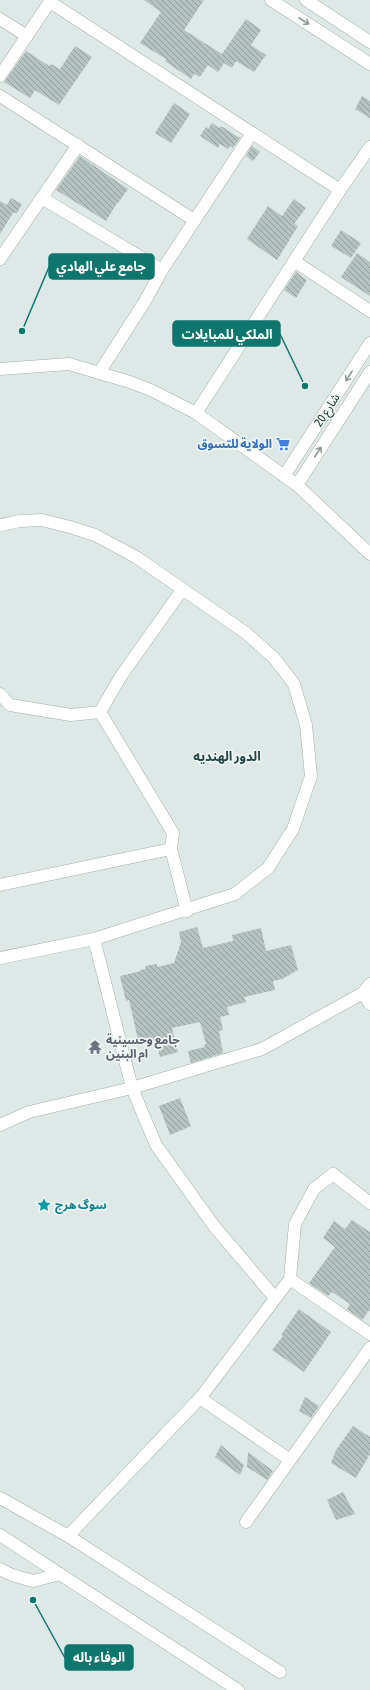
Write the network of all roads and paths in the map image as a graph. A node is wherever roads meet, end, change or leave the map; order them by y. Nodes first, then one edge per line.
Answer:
1 (272, 0) edge
2 (306, 0) edge
3 (50, 1) edge
4 (0, 19) edge
5 (27, 36) junction
6 (370, 42) edge
7 (370, 64) edge
8 (0, 76) edge
9 (0, 96) edge
10 (252, 133) junction
11 (78, 145) junction
12 (370, 147) edge
13 (340, 190) junction
14 (42, 198) junction
15 (194, 220) junction
16 (0, 259) edge
17 (294, 261) junction
18 (162, 270) junction
19 (370, 311) edge
20 (370, 343) edge
21 (0, 369) edge
22 (370, 372) edge
23 (99, 373) junction
24 (196, 413) junction
25 (284, 476) junction
26 (297, 485) junction
27 (0, 525) edge
28 (370, 554) edge
29 (182, 590) junction
30 (0, 694) edge
31 (100, 712) junction
32 (171, 849) junction
33 (0, 885) edge
34 (187, 911) junction
35 (94, 939) junction
36 (0, 958) edge
37 (366, 989) edge
38 (370, 1004) edge
39 (132, 1088) junction
40 (0, 1125) edge
41 (370, 1203) edge
42 (290, 1279) junction
43 (275, 1298) junction
44 (370, 1334) edge
45 (370, 1348) edge
46 (200, 1398) junction
47 (290, 1460) junction
48 (0, 1498) edge
49 (246, 1522) dead end
50 (0, 1535) edge
51 (68, 1536) junction
52 (0, 1569) edge
53 (60, 1574) junction
54 (280, 1672) dead end
55 (238, 1690) edge

1 -> 7 street
2 - 6 street
3 - 5 street
3 - 10 street
4 - 5 street
5 - 8 street
9 - 11 street
10 - 13 street
10 - 15 street
11 - 14 street
11 - 15 street
12 - 13 street
13 - 17 street
14 - 16 street
14 - 18 street
15 - 18 street
17 - 19 street
17 - 24 street
18 - 23 street
20 -> 25 street, شارع 20
21 - 23 street
26 -> 22 street, شارع 20
23 - 24 street
24 - 25 street
25 - 26 street
26 - 28 street
27 - 29 street
29 - 31 street
29 - 34 street
30 - 31 street
31 - 32 street
32 - 33 street
32 - 34 street
34 - 35 street
35 - 36 street
35 - 39 street
37 - 38 street
37 - 39 street
39 - 40 street
39 - 43 street
41 - 42 street
42 - 43 street
42 - 44 street
43 - 46 street
45 - 47 street
46 - 47 street
46 - 51 street
47 - 49 street
48 - 51 street
50 - 53 street
51 - 54 street
52 - 53 street
53 - 55 street

